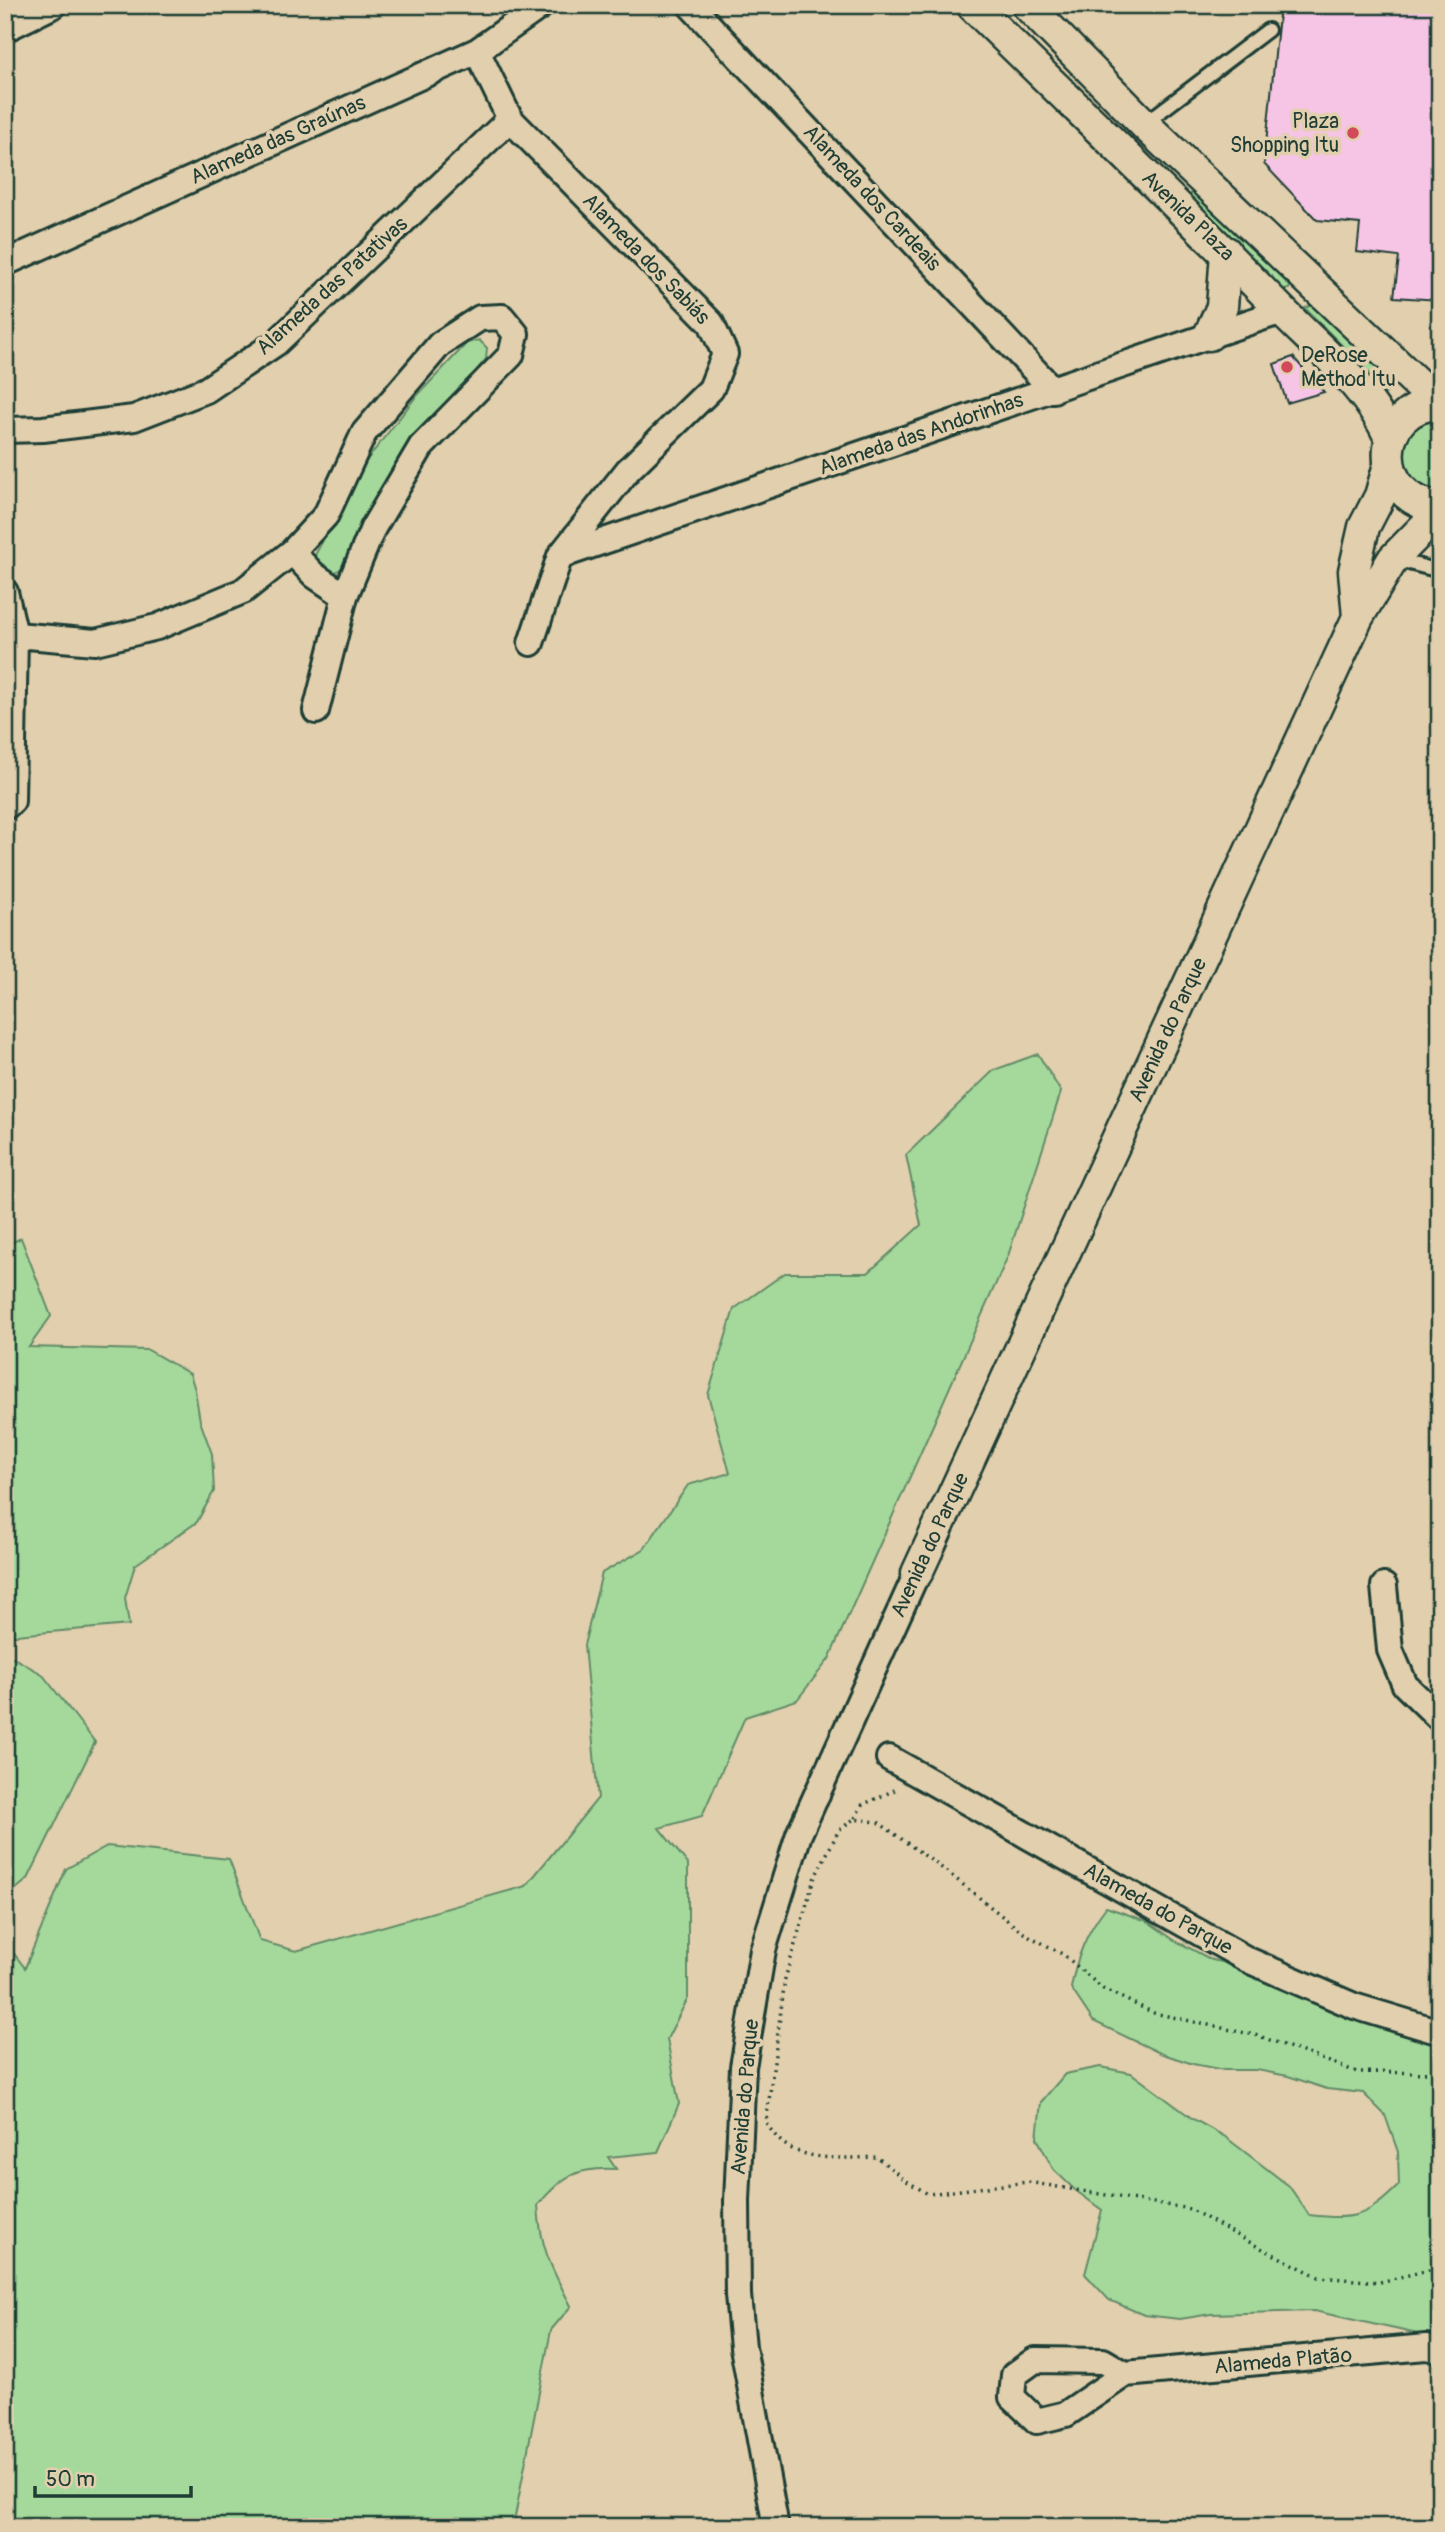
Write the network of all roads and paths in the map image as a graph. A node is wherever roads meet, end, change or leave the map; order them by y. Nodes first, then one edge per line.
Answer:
1 (54, 5) edge
2 (542, 5) edge
3 (690, 5) edge
4 (1019, 5) edge
5 (1027, 5) edge
6 (972, 6) edge
7 (5, 29) edge
8 (1268, 30) dead end
9 (477, 51) junction
10 (510, 119) junction
11 (1144, 124) junction
12 (1226, 252) junction
13 (5, 262) edge
14 (1322, 295) junction
15 (1282, 311) junction
16 (1209, 335) junction
17 (1053, 390) junction
18 (1438, 404) edge
19 (5, 430) edge
20 (1390, 438) junction
21 (1388, 468) junction
22 (1440, 509) edge
23 (292, 552) junction
24 (560, 556) junction
25 (1393, 559) junction
26 (1440, 571) edge
27 (5, 592) edge
28 (345, 596) junction
29 (1358, 617) junction
30 (10, 634) edge
31 (531, 643) dead end
32 (316, 711) dead end
33 (5, 807) edge
34 (917, 1573) joint
35 (1384, 1586) dead end
36 (1440, 1719) edge
37 (890, 1758) dead end
38 (923, 1778) junction
39 (855, 1819) junction
40 (1440, 2032) edge
41 (1440, 2073) edge
42 (1440, 2264) edge
43 (1440, 2349) edge
44 (1125, 2374) dead end
45 (776, 2527) edge

1 - 7 street
2 - 9 street, Alameda das Graúnas
3 - 17 street, Alameda dos Cardeais
4 - 6 street
5 - 11 street, Avenida Plaza
6 - 12 street, Avenida Plaza
8 - 11 lane
9 - 10 street, Alameda dos Sabiás
9 - 13 street, Alameda das Graúnas
10 - 19 street, Alameda das Patativas
10 - 24 street, Alameda dos Sabiás
11 - 14 street, Avenida Plaza
12 - 15 street, Avenida Plaza
12 - 16 street
14 - 15 street
14 - 18 street, Avenida Plaza
15 - 16 street, Alameda das Andorinhas
15 - 20 street, Avenida Plaza
16 - 17 street, Alameda das Andorinhas
17 - 24 street, Alameda das Andorinhas
18 - 20 street
20 - 21 street, Avenida do Parque
21 - 22 street
21 - 29 street, Avenida do Parque
22 - 25 street, Avenida do Parque
23 - 28 street
23 - 28 street
23 - 30 street
24 - 31 street, Alameda dos Sabiás
25 - 26 lane
25 - 29 street, Avenida do Parque
27 - 30 street
28 - 32 street
29 - 34 street, Avenida do Parque
30 - 33 street
34 - 45 street, Avenida do Parque
35 - 36 street
37 - 38 street, Alameda do Parque
38 - 39 path
38 - 40 street, Alameda do Parque
39 - 41 path
39 - 42 path
43 - 44 street, Alameda Platão

